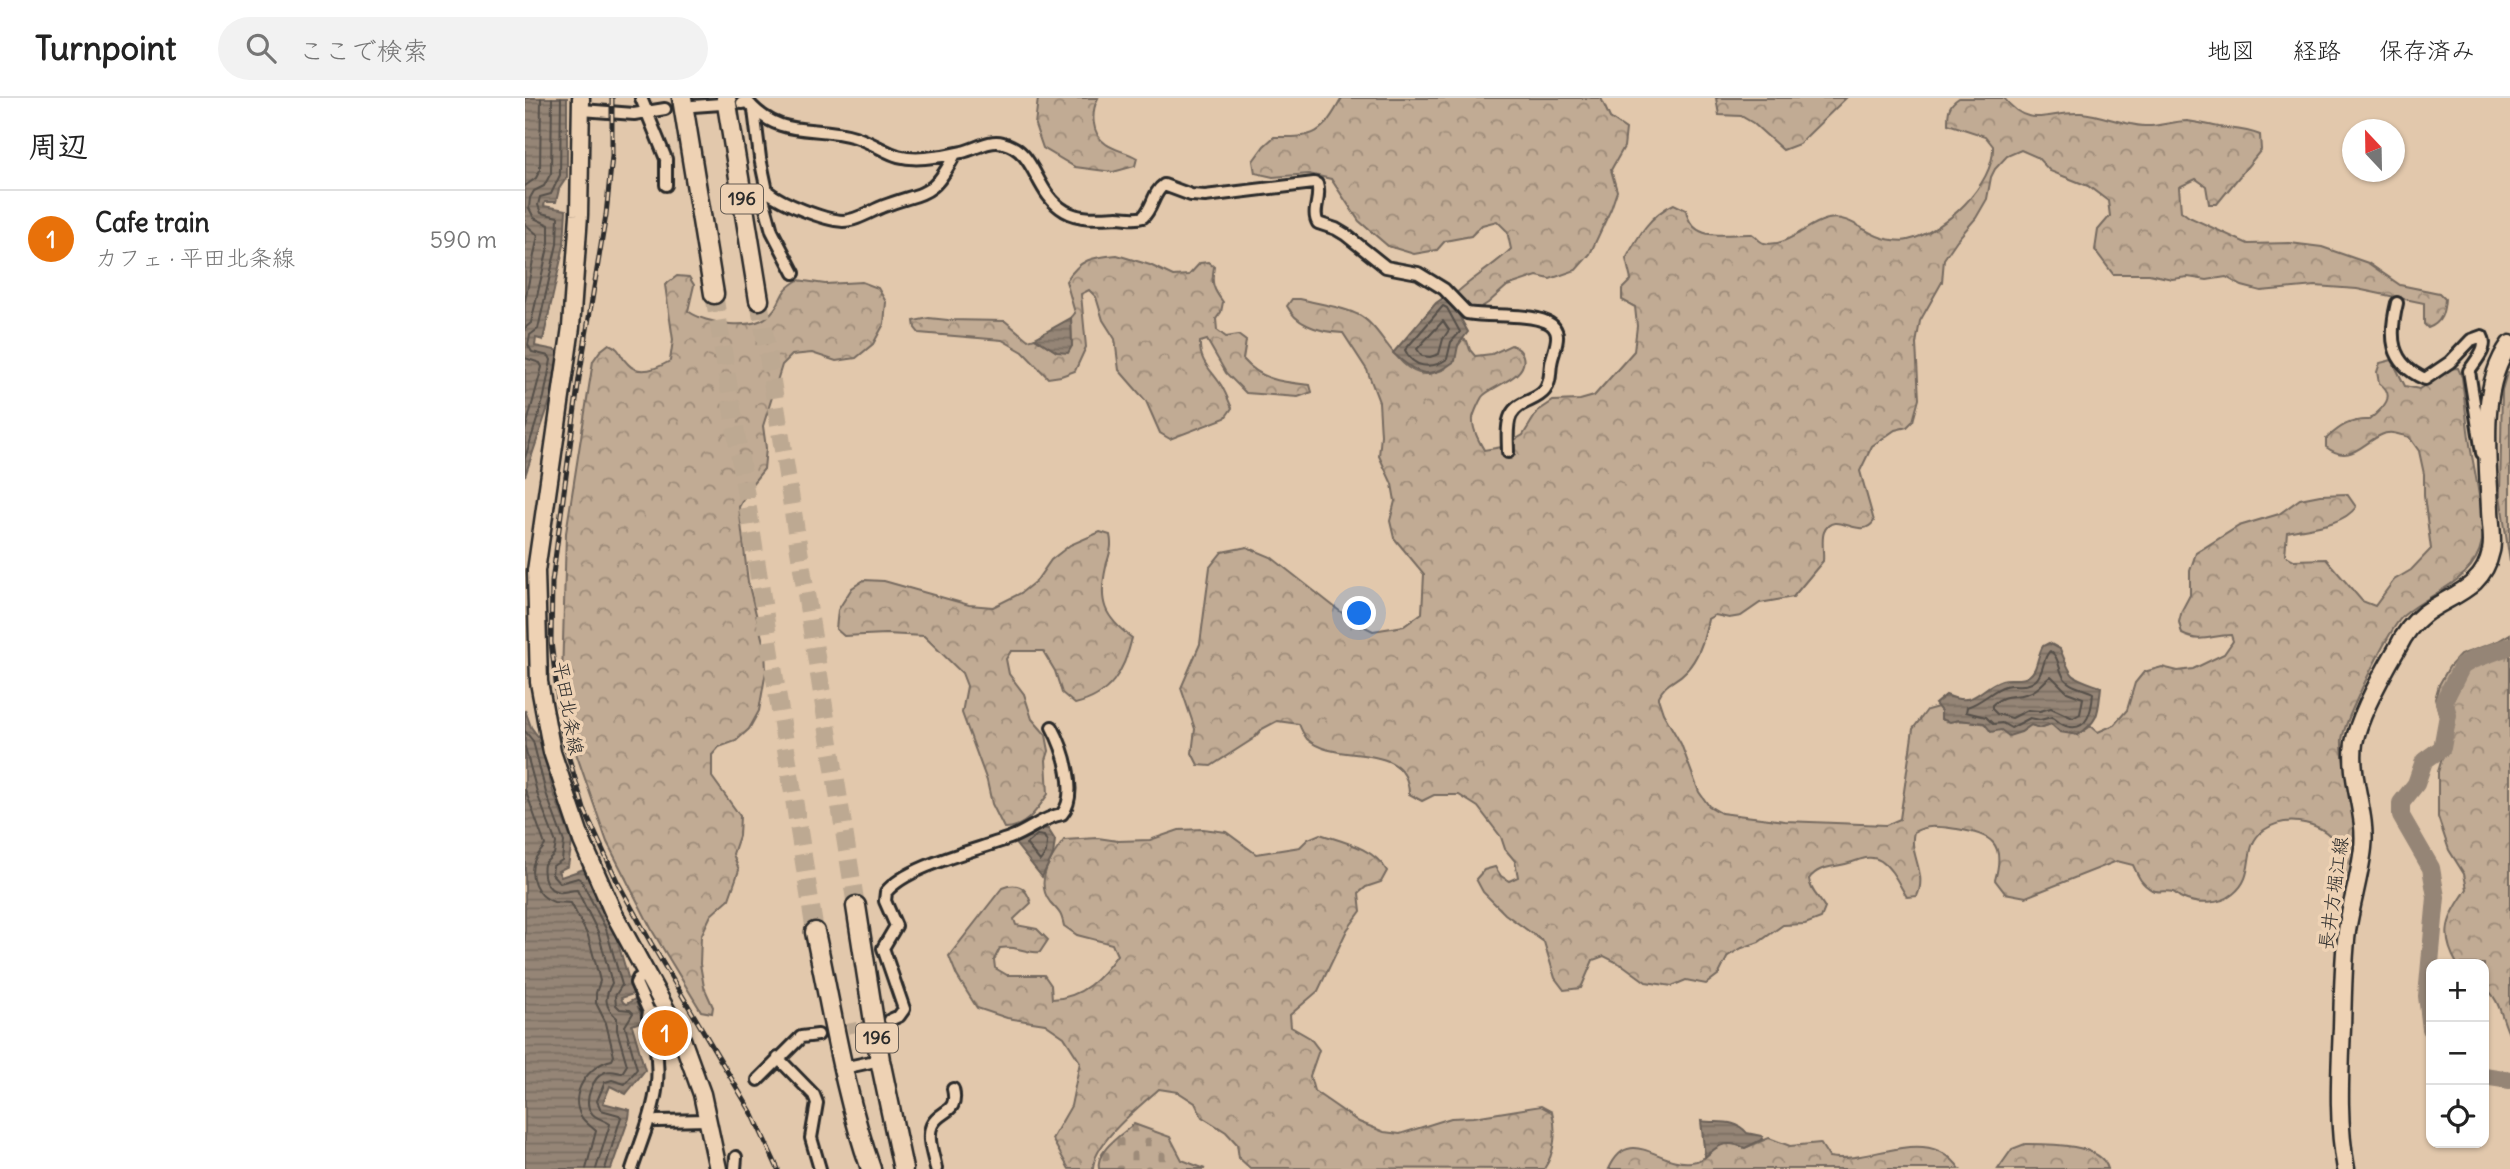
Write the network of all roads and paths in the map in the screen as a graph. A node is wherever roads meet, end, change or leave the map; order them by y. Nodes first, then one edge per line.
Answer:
1 (641, 98) edge
2 (688, 102) edge
3 (740, 102) edge
4 (582, 104) edge
5 (665, 109) dead end
6 (646, 112) junction
7 (955, 154) junction
8 (666, 184) dead end
9 (765, 195) junction
10 (744, 207) junction
11 (794, 273) dead end
12 (714, 294) tunnel mouth
13 (759, 300) tunnel mouth
14 (2397, 303) dead end
15 (2510, 344) edge
16 (1508, 452) dead end
17 (2488, 461) junction
18 (1052, 727) dead end
19 (856, 906) tunnel mouth
20 (815, 932) tunnel mouth
21 (647, 973) junction
22 (667, 1010) junction
23 (649, 1012) junction
24 (890, 1020) dead end
25 (818, 1035) tunnel mouth
26 (778, 1058) junction
27 (880, 1059) junction
28 (843, 1068) junction
29 (758, 1080) dead end
30 (953, 1089) dead end
31 (709, 1120) junction
32 (657, 1121) dead end
33 (736, 1157) dead end
34 (632, 1169) edge
35 (718, 1169) edge
36 (735, 1169) edge
37 (820, 1169) edge
38 (871, 1169) edge
39 (903, 1169) edge
40 (936, 1169) edge
41 (2346, 1169) edge

1 - 6 street
2 - 3 street
2 - 12 highway, 196
3 - 7 street
3 - 9 street
3 - 10 highway, 196
4 - 6 street
4 - 21 main road, 平田北条線
5 - 6 street
6 - 8 street
7 - 9 street
7 - 16 street
9 - 10 street
9 - 11 street
10 - 13 highway, 196
14 - 17 street
15 - 17 main road, 長井方堀江線
17 - 41 main road, 長井方堀江線
18 - 24 street
19 - 27 highway, 196
20 - 28 highway, 196
21 - 22 main road, 平田北条線
21 - 23 street
22 - 23 street
22 - 31 main road, 平田北条線
23 - 34 street
25 - 26 street
26 - 29 street
26 - 37 street
27 - 28 street
27 - 39 highway, 196
28 - 38 highway, 196
30 - 40 street
31 - 32 street
31 - 35 main road, 平田北条線
33 - 36 street

